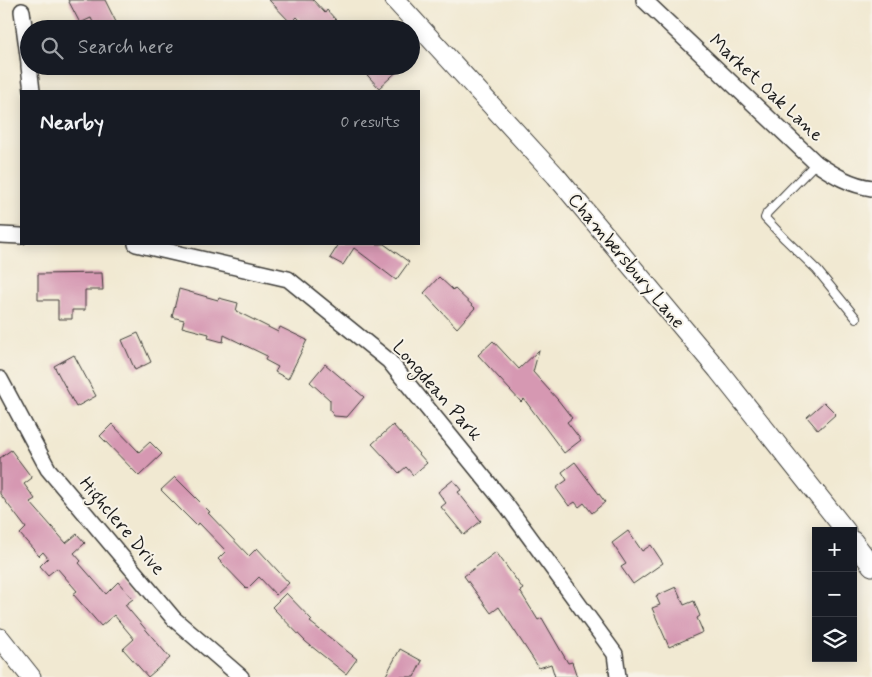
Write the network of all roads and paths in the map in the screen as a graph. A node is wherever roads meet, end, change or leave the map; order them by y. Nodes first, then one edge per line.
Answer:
1 (395, 0) edge
2 (644, 0) edge
3 (22, 11) dead end
4 (23, 20) edge
5 (413, 20) edge
6 (420, 27) edge
7 (30, 75) edge
8 (32, 90) edge
9 (816, 163) junction
10 (872, 188) edge
11 (20, 231) edge
12 (0, 235) edge
13 (140, 245) edge
14 (856, 318) dead end
15 (0, 379) edge
16 (843, 527) edge
17 (857, 545) edge
18 (872, 566) edge
19 (0, 638) edge
20 (31, 677) edge
21 (242, 677) edge
22 (618, 677) edge

1 - 5 street, Chambersbury Lane
2 - 9 street, Market Oak Lane
3 - 4 street
6 - 16 street, Chambersbury Lane
7 - 8 street
9 - 10 street, Market Oak Lane
9 - 14 lane
11 - 12 street
13 - 22 street, Longdean Park
15 - 21 street, Highclere Drive
17 - 18 street
19 - 20 street

